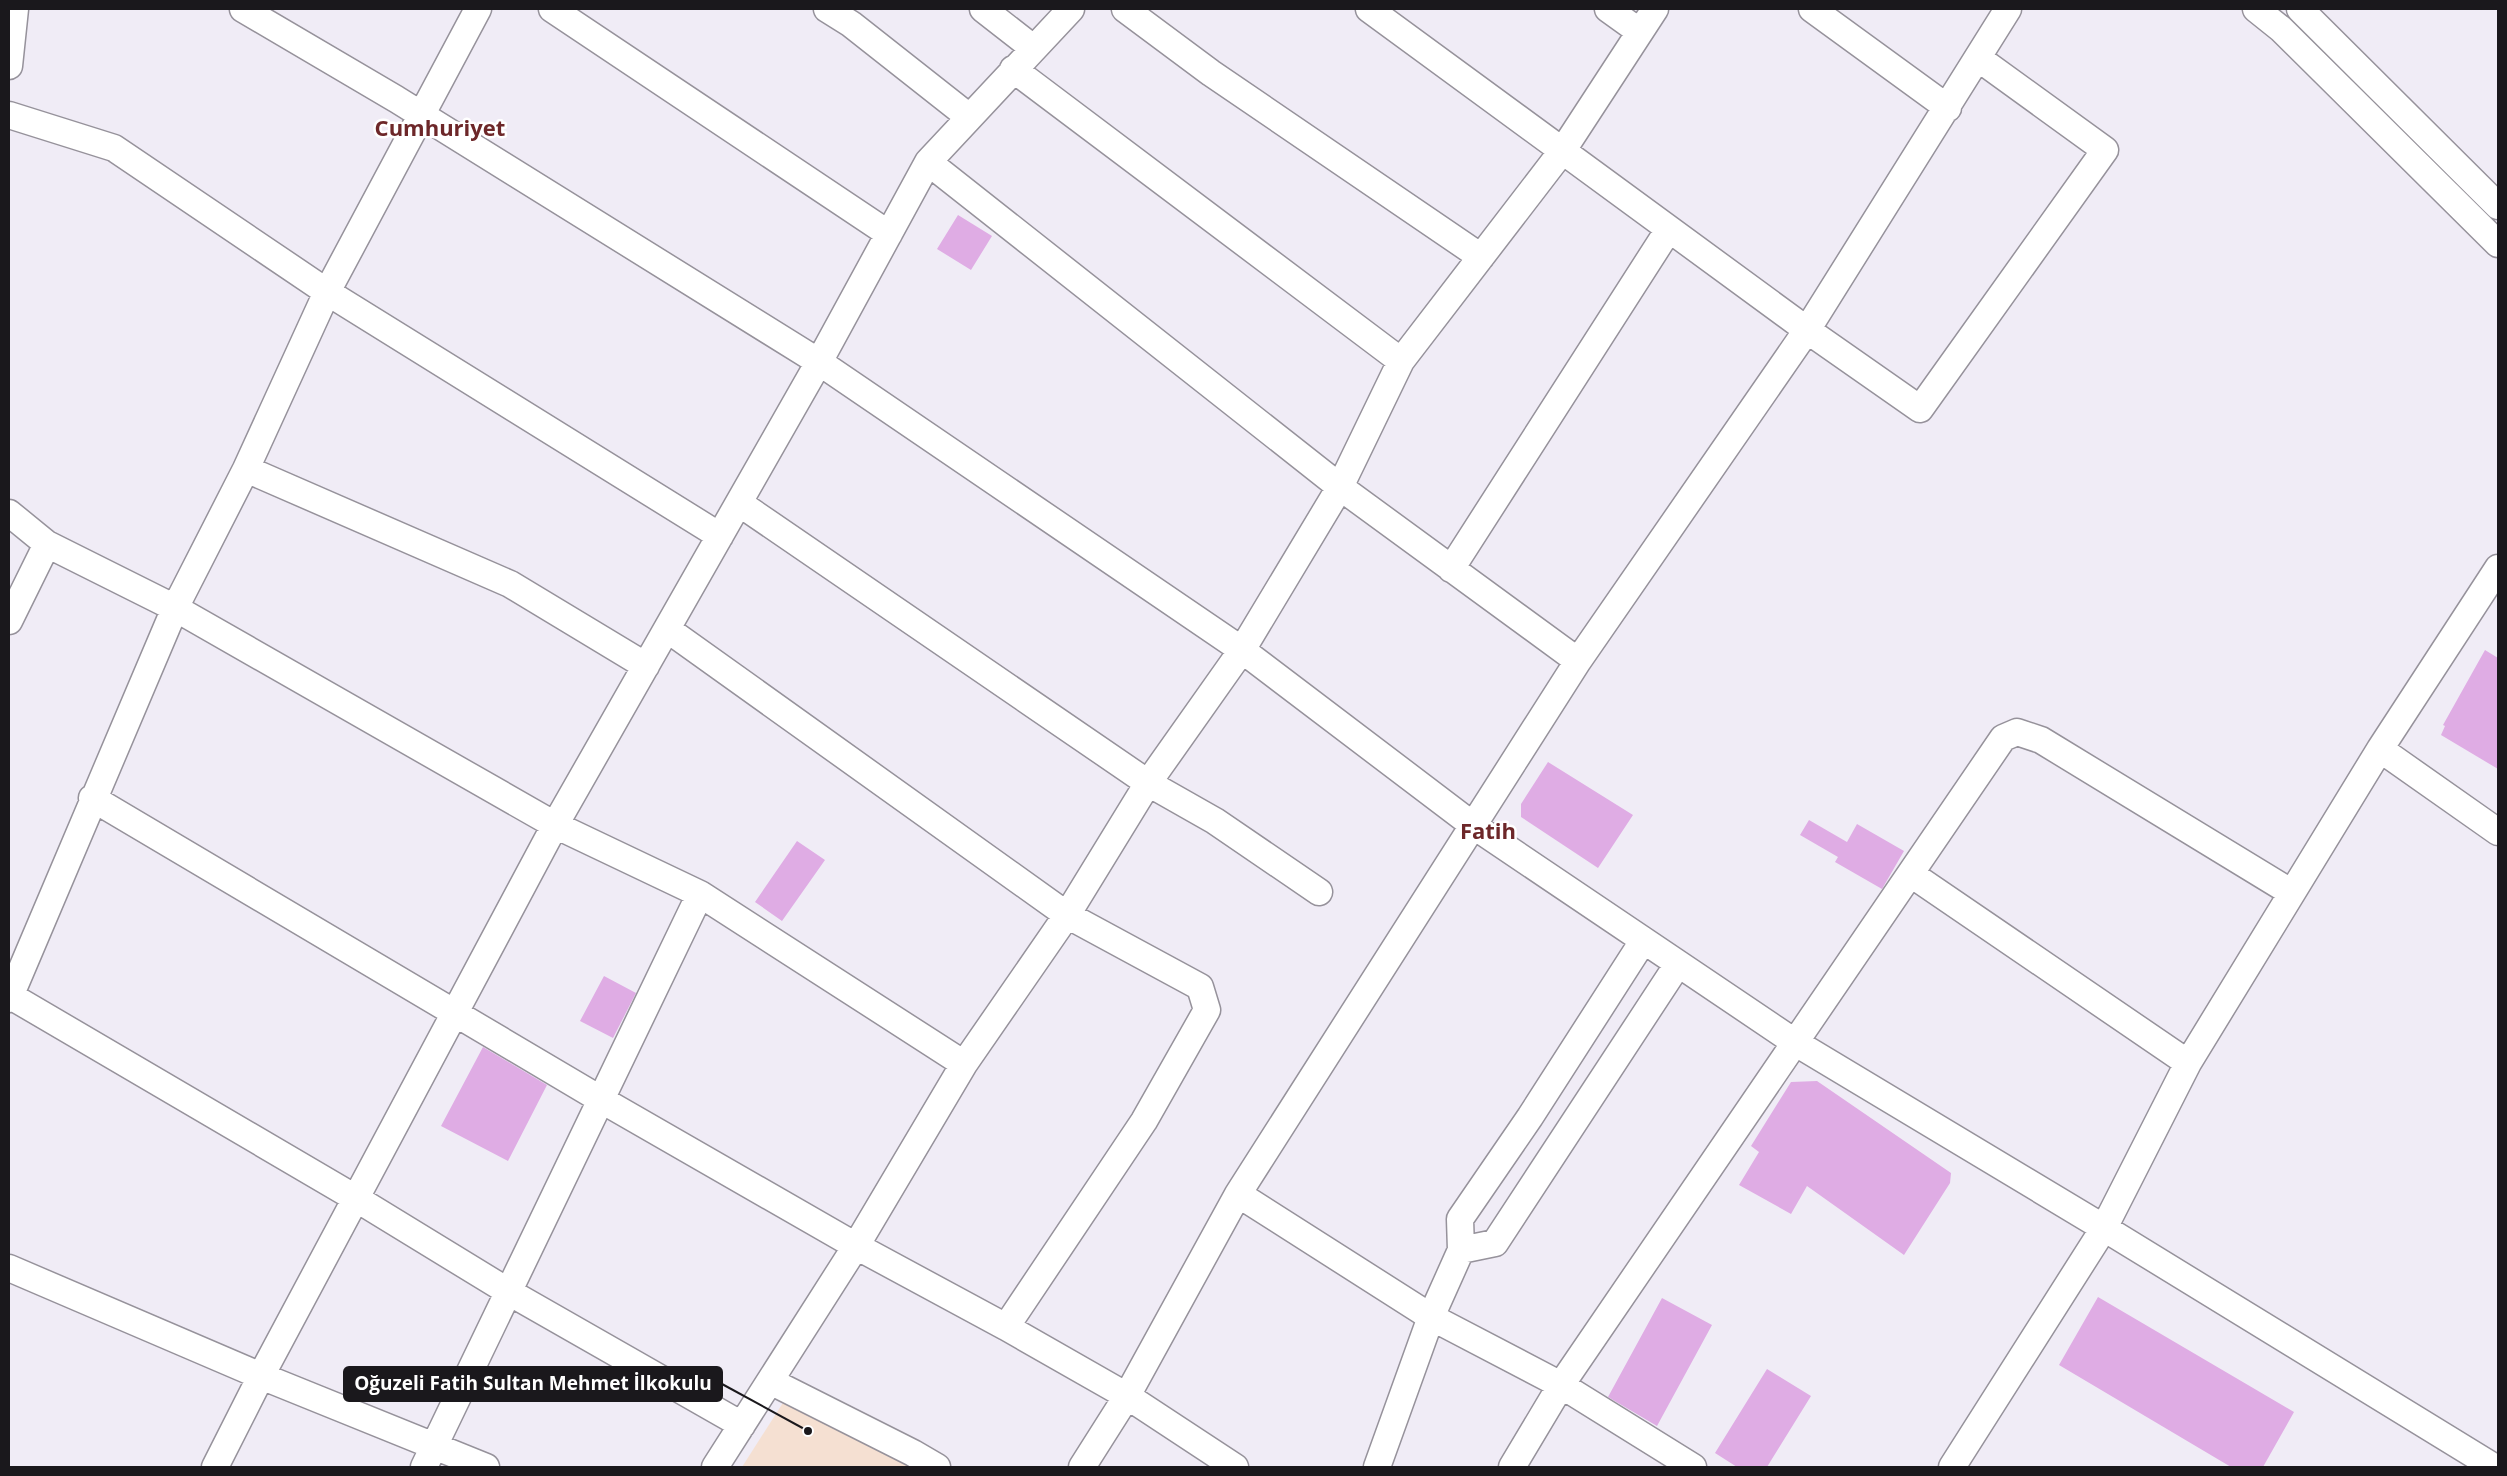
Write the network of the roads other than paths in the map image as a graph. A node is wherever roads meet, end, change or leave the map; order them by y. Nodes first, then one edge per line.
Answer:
1 (15, 9) edge
2 (243, 9) edge
3 (478, 9) edge
4 (552, 9) edge
5 (827, 9) edge
6 (983, 9) edge
7 (1071, 9) edge
8 (1125, 9) edge
9 (1369, 9) edge
10 (1608, 9) edge
11 (1655, 9) edge
12 (1812, 9) edge
13 (2008, 9) edge
14 (2256, 9) edge
15 (2300, 9) edge
16 (1640, 32) junction
17 (1033, 48) junction
18 (1978, 58) junction
19 (9, 66) edge
20 (1013, 69) junction
21 (1948, 108) junction
22 (9, 115) edge
23 (422, 116) junction
24 (969, 117) junction
25 (1563, 150) junction
26 (928, 162) junction
27 (2498, 206) edge
28 (1669, 229) junction
29 (889, 234) junction
30 (2498, 244) edge
31 (1481, 257) junction
32 (327, 292) junction
33 (1807, 330) junction
34 (1402, 361) junction
35 (819, 362) junction
36 (246, 468) junction
37 (1340, 487) junction
38 (739, 503) junction
39 (9, 514) edge
40 (720, 536) junction
41 (47, 544) junction
42 (2498, 568) edge
43 (1451, 569) junction
44 (175, 608) junction
45 (9, 621) edge
46 (667, 629) junction
47 (1242, 650) junction
48 (1578, 662) junction
49 (646, 666) junction
50 (2380, 749) junction
51 (1148, 783) junction
52 (92, 798) junction
53 (555, 825) junction
54 (1474, 826) junction
55 (2498, 832) edge
56 (1911, 874) junction
57 (1319, 892) dead end
58 (2292, 893) junction
59 (700, 894) junction
60 (1067, 915) junction
61 (1643, 941) junction
62 (1678, 964) junction
63 (9, 997) edge
64 (455, 1013) junction
65 (1796, 1043) junction
66 (2188, 1063) junction
67 (964, 1064) junction
68 (600, 1099) junction
69 (1238, 1194) junction
70 (357, 1199) junction
71 (2104, 1228) junction
72 (856, 1246) junction
73 (1461, 1250) junction
74 (9, 1268) edge
75 (509, 1292) junction
76 (1431, 1317) junction
77 (1006, 1327) junction
78 (261, 1376) junction
79 (770, 1381) junction
80 (1561, 1384) junction
81 (1127, 1396) junction
82 (742, 1425) junction
83 (429, 1457) edge
84 (215, 1467) edge
85 (486, 1467) edge
86 (715, 1467) edge
87 (937, 1467) edge
88 (1082, 1467) edge
89 (1236, 1467) edge
90 (1377, 1467) edge
91 (1512, 1467) edge
92 (1693, 1467) edge
93 (1952, 1467) edge
94 (2494, 1467) edge

1 - 19 street
2 - 23 street
3 - 23 street
4 - 29 street
5 - 24 street
6 - 17 street
7 - 17 street
8 - 31 street
9 - 25 street
10 - 16 street
11 - 16 street
12 - 21 street
13 - 18 street
14 - 30 street
15 - 27 street
16 - 25 street
17 - 20 street
18 - 21 street
18 - 33 street
20 - 24 street
20 - 34 street
21 - 33 street
22 - 32 street
23 - 32 street
23 - 35 street
24 - 26 street
25 - 28 street
25 - 31 street
26 - 29 street
26 - 37 street
28 - 33 street
28 - 43 street
29 - 35 street
31 - 34 street
32 - 36 street
32 - 40 street
33 - 48 street
34 - 37 street
35 - 38 street
35 - 47 street
36 - 44 street
36 - 49 street
37 - 43 street
37 - 47 street
38 - 40 street
38 - 51 street
39 - 41 street
40 - 46 street
41 - 44 street
41 - 45 street
42 - 50 street
43 - 48 street
44 - 52 street
44 - 53 street
46 - 49 street
46 - 60 street
47 - 51 street
47 - 54 street
48 - 54 street
49 - 53 street
50 - 55 street
50 - 58 street
51 - 57 street
51 - 60 street
52 - 63 street
52 - 64 street
53 - 59 street
53 - 64 street
54 - 61 street
54 - 69 street
56 - 58 street
56 - 65 street
56 - 66 street
58 - 66 street
59 - 67 street
59 - 68 street
60 - 67 street
60 - 77 street
61 - 62 street
61 - 73 street
62 - 65 street
62 - 73 street
63 - 70 street
64 - 68 street
64 - 70 street
65 - 71 street
65 - 80 street
66 - 71 street
67 - 72 street
68 - 72 street
68 - 75 street
69 - 76 street
69 - 81 street
70 - 75 street
70 - 78 street
71 - 93 street
71 - 94 street
72 - 77 street
72 - 79 street
73 - 76 street
74 - 78 street
75 - 82 street
75 - 83 street
76 - 80 street
76 - 90 street
77 - 81 street
78 - 83 street
78 - 84 street
79 - 82 street
79 - 87 street
80 - 91 street
80 - 92 street
81 - 88 street
81 - 89 street
82 - 86 street
83 - 85 street

